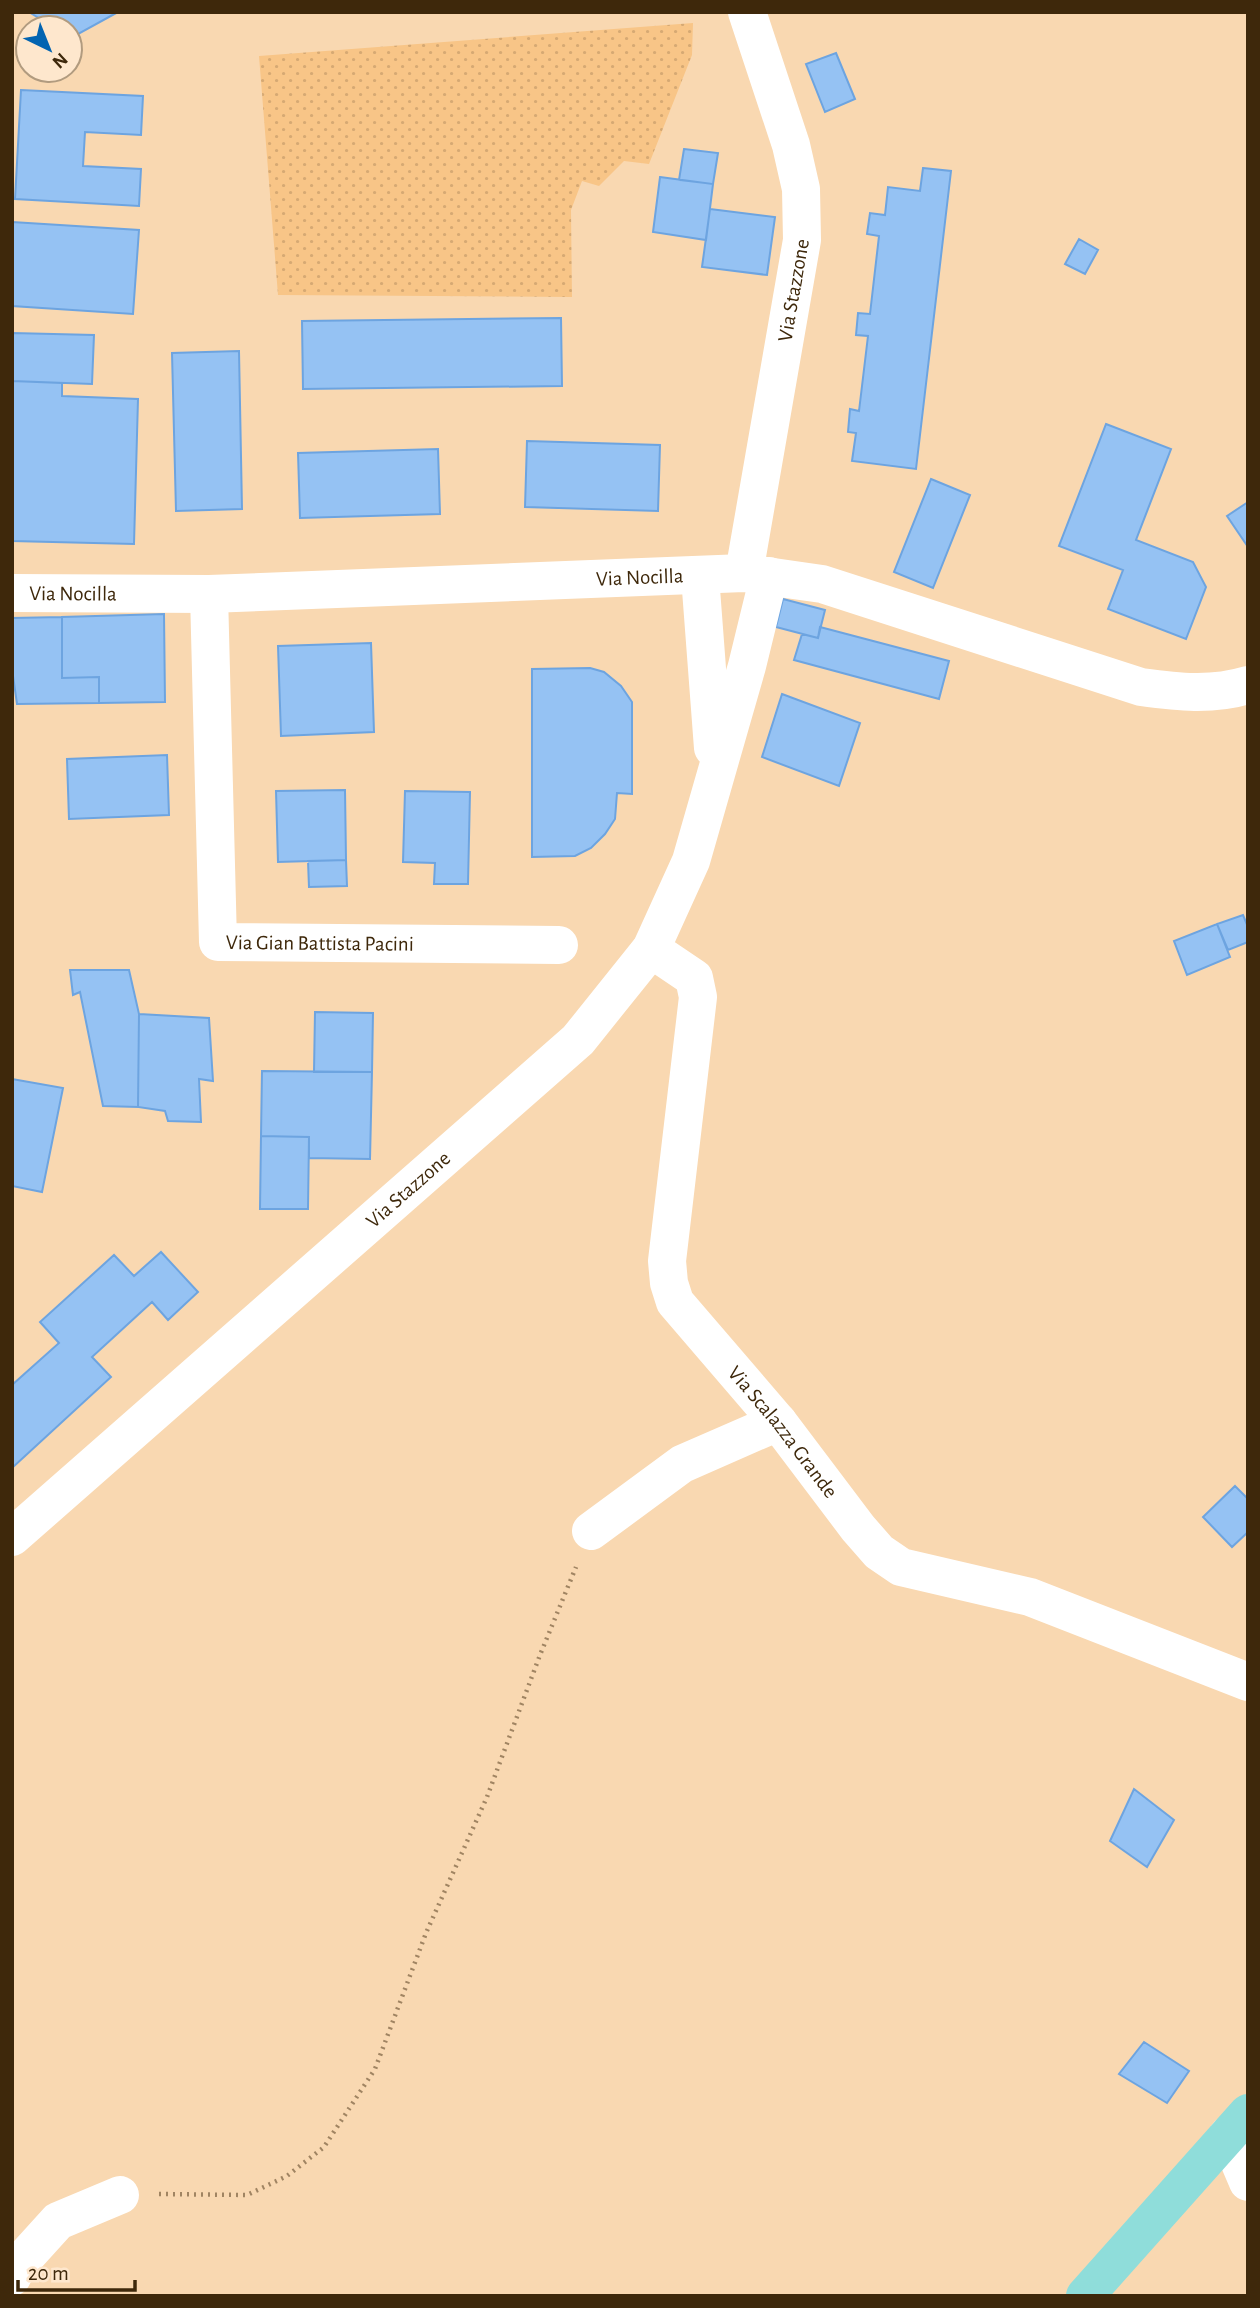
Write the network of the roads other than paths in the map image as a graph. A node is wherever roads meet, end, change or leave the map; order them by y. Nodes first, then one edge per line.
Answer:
1 (747, 12) edge
2 (757, 575) junction
3 (700, 576) junction
4 (12, 593) edge
5 (209, 594) junction
6 (1248, 685) edge
7 (715, 776) junction
8 (559, 945) dead end
9 (651, 948) junction
10 (778, 1422) junction
11 (591, 1531) road end
12 (12, 1537) edge
13 (1248, 1682) edge
14 (1238, 2124) edge
15 (1248, 2182) edge
16 (120, 2195) road end
17 (12, 2277) edge
18 (1085, 2296) edge

1 - 2 street, Via Stazzone
2 - 3 street, Via Nocilla
2 - 6 street, Via Nocilla
2 - 7 street, Via Stazzone
3 - 5 street, Via Nocilla
3 - 7 street
4 - 5 street, Via Nocilla
5 - 8 street, Via Gian Battista Pacini
7 - 9 street, Via Stazzone
9 - 10 street, Via Scalazza Grande
9 - 12 street, Via Stazzone
10 - 11 street
10 - 13 street, Via Scalazza Grande
14 - 15 street
14 - 18 main road
16 - 17 street

